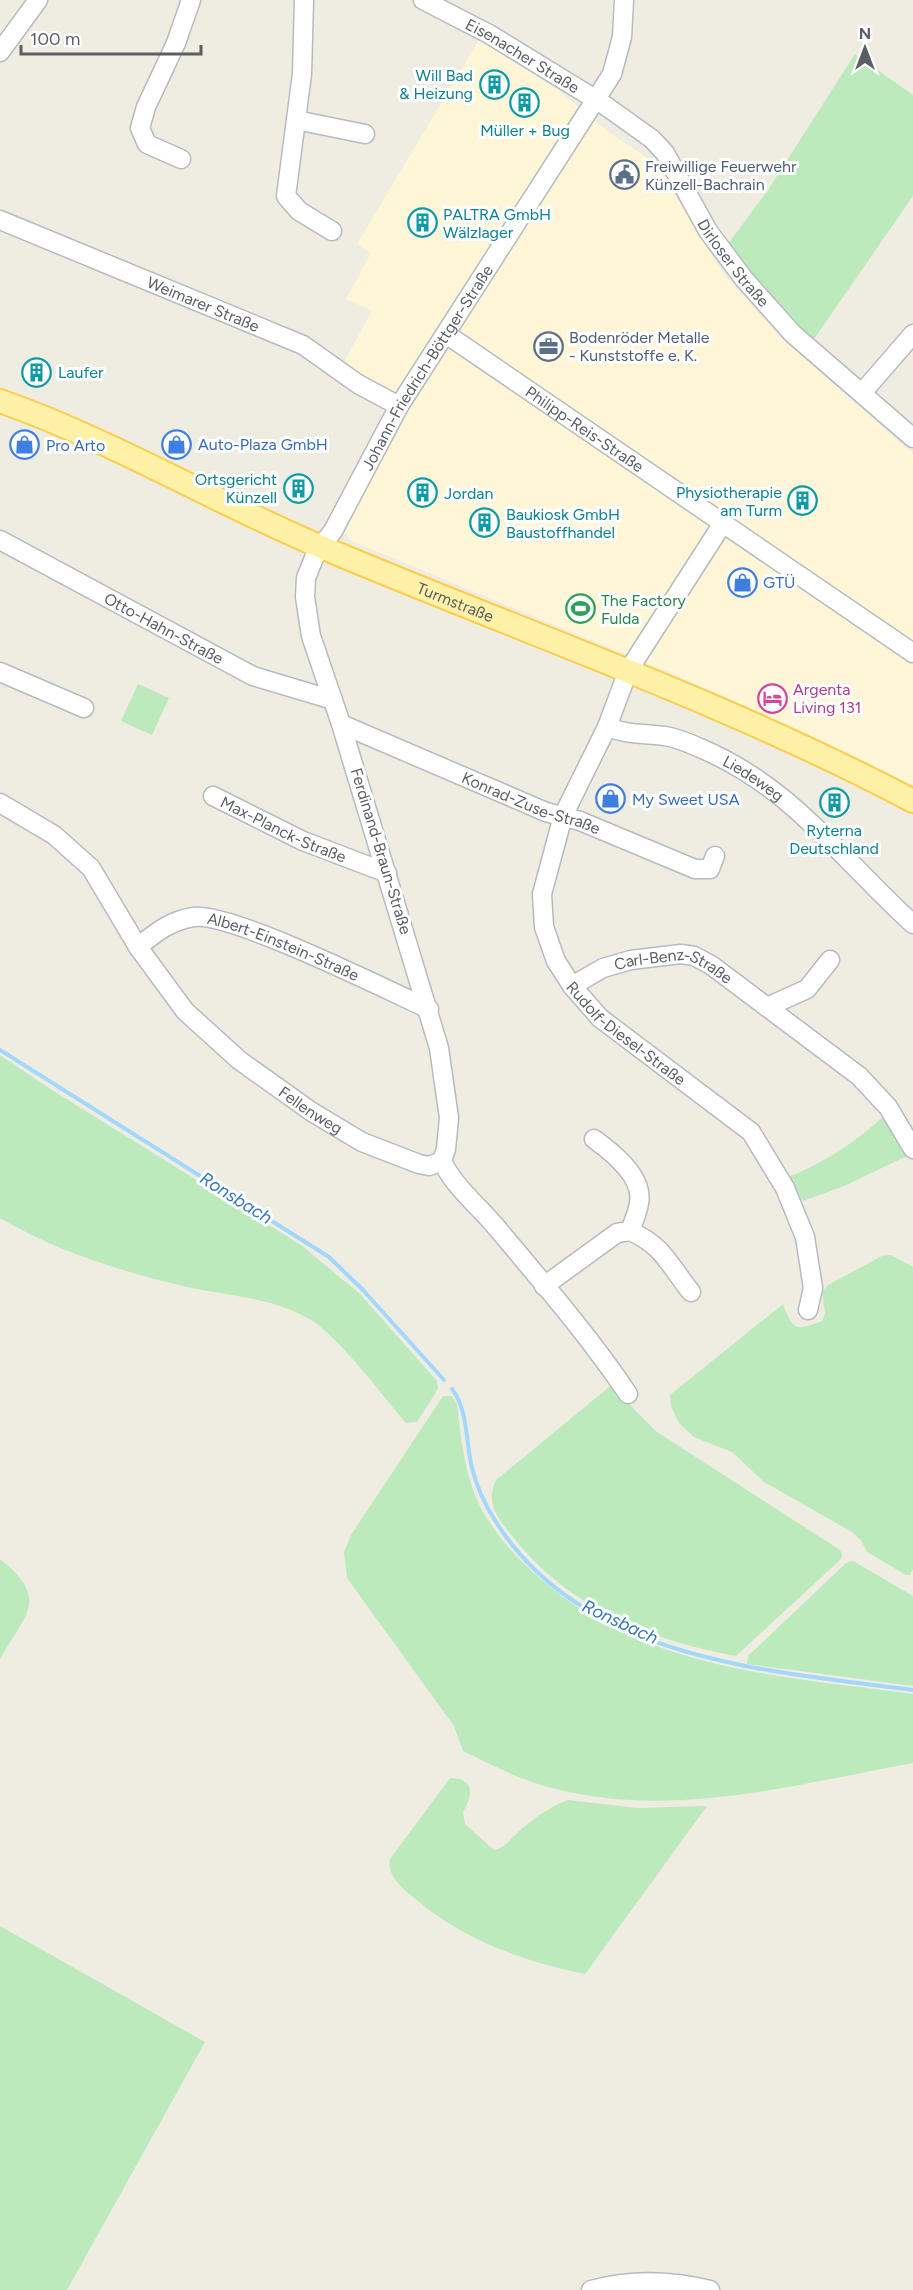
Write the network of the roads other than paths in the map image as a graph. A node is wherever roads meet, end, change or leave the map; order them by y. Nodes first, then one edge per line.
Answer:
1 (38, 0) edge
2 (191, 0) edge
3 (304, 0) edge
4 (423, 0) edge
5 (624, 0) edge
6 (452, 6) edge
7 (2, 45) edge
8 (596, 100) junction
9 (296, 120) junction
10 (365, 134) dead end
11 (182, 159) dead end
12 (0, 220) edge
13 (332, 231) dead end
14 (446, 334) junction
15 (913, 334) edge
16 (862, 393) junction
17 (0, 401) edge
18 (399, 406) junction
19 (913, 438) edge
20 (723, 523) junction
21 (0, 540) edge
22 (321, 547) junction
23 (913, 653) edge
24 (628, 670) junction
25 (0, 672) edge
26 (333, 700) junction
27 (84, 708) dead end
28 (341, 724) junction
29 (607, 727) junction
30 (213, 796) dead end
31 (913, 801) edge
32 (0, 802) edge
33 (563, 816) junction
34 (716, 856) dead end
35 (387, 873) junction
36 (913, 924) edge
37 (138, 947) junction
38 (830, 960) dead end
39 (573, 986) junction
40 (766, 1007) junction
41 (429, 1009) junction
42 (594, 1139) dead end
43 (913, 1149) edge
44 (442, 1161) junction
45 (630, 1231) junction
46 (544, 1286) junction
47 (691, 1292) dead end
48 (808, 1310) dead end
49 (628, 1394) dead end
50 (591, 2290) edge
51 (710, 2290) edge

1 - 7 street
2 - 11 street
3 - 9 street
4 - 6 street, Eisenacher Straße
5 - 8 street
6 - 8 street, Eisenacher Straße
8 - 14 street, Johann-Friedrich-Böttger-Straße
8 - 16 street, Dirloser Straße
9 - 10 street
9 - 13 street
12 - 18 street, Weimarer Straße
14 - 18 street, Johann-Friedrich-Böttger-Straße
14 - 20 street, Philipp-Reis-Straße
15 - 16 street
16 - 19 street, Dirloser Straße
17 - 22 main road, Turmstraße
18 - 22 street, Johann-Friedrich-Böttger-Straße
20 - 23 street, Philipp-Reis-Straße
20 - 24 street
21 - 26 street, Otto-Hahn-Straße
22 - 24 main road, Turmstraße
22 - 26 street, Ferdinand-Braun-Straße
24 - 29 street
24 - 31 main road, Turmstraße
25 - 27 street
26 - 28 street, Ferdinand-Braun-Straße
28 - 33 street, Konrad-Zuse-Straße
28 - 35 street, Ferdinand-Braun-Straße
29 - 33 street, Rudolf-Diesel-Straße
29 - 36 street, Liedeweg
30 - 35 street, Max-Planck-Straße
32 - 37 street, Fellenweg
33 - 34 street, Konrad-Zuse-Straße
33 - 39 street, Rudolf-Diesel-Straße
35 - 41 street, Ferdinand-Braun-Straße
37 - 41 street, Albert-Einstein-Straße
37 - 44 street, Fellenweg
38 - 40 street
39 - 40 street, Carl-Benz-Straße
39 - 48 street, Rudolf-Diesel-Straße
40 - 43 street, Carl-Benz-Straße
41 - 44 street, Ferdinand-Braun-Straße
42 - 45 street
44 - 46 street
45 - 46 street
45 - 47 street
46 - 49 street
50 - 51 street

